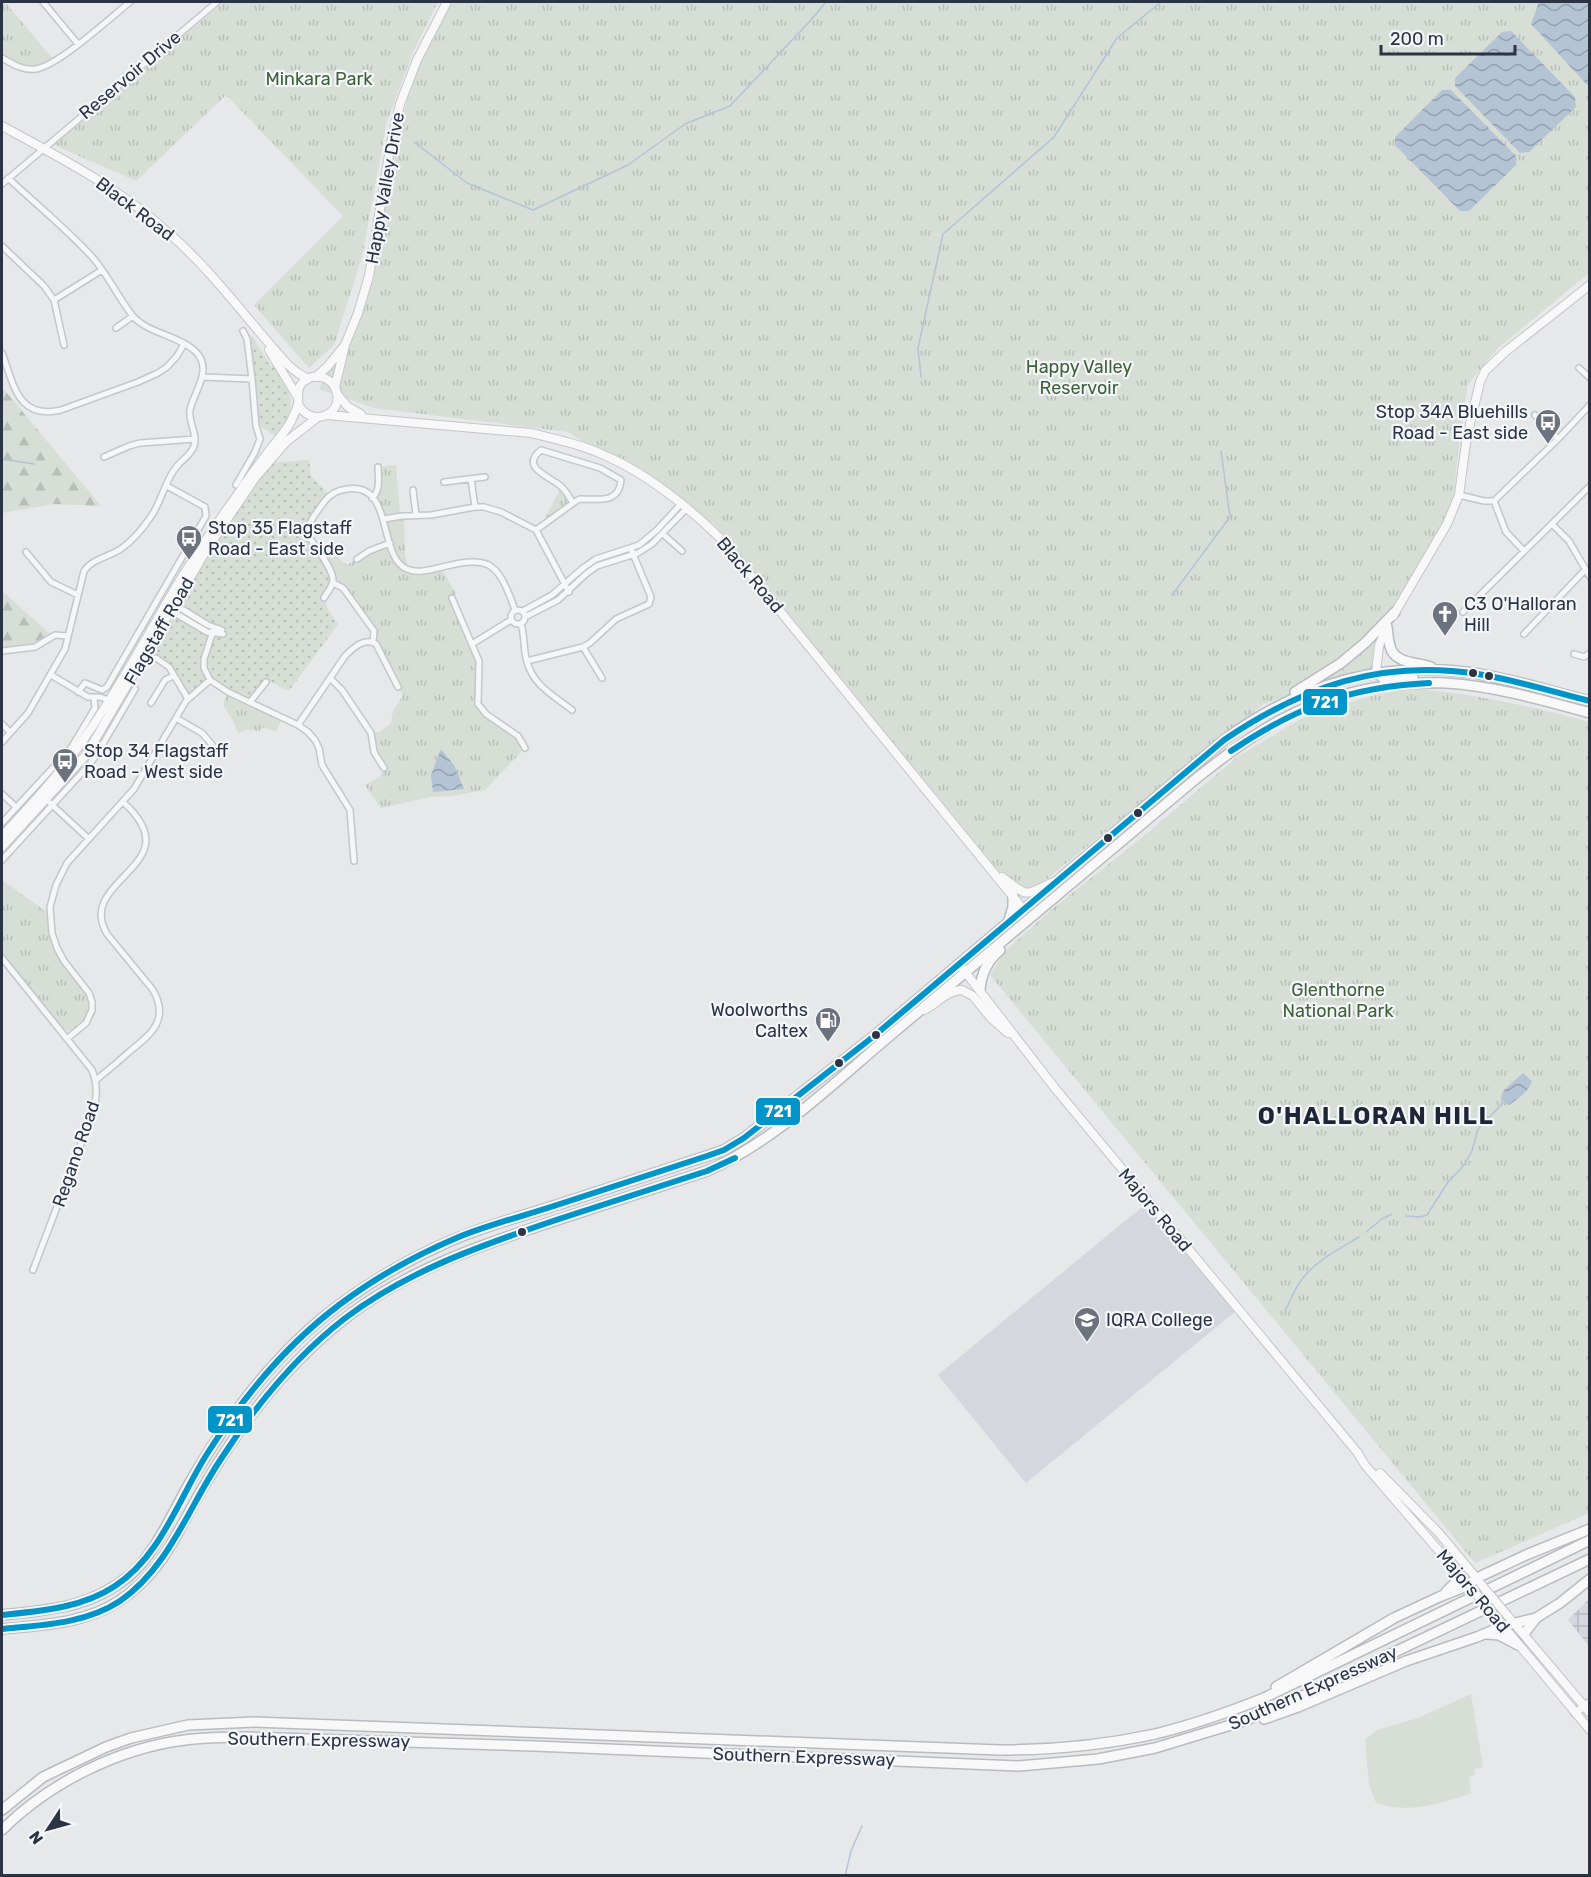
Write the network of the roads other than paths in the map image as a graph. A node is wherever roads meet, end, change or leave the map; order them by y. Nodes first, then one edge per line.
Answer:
1 (42, 2) edge
2 (116, 2) edge
3 (130, 2) edge
4 (217, 2) edge
5 (447, 2) edge
6 (122, 9) junction
7 (78, 44) junction
8 (2, 58) edge
9 (2, 126) edge
10 (43, 148) junction
11 (8, 178) junction
12 (2, 184) edge
13 (2, 246) edge
14 (102, 270) junction
15 (1590, 285) edge
16 (54, 300) junction
17 (133, 316) junction
18 (249, 318) junction
19 (116, 328) dead end
20 (243, 331) dead end
21 (184, 344) junction
22 (64, 345) dead end
23 (345, 345) junction
24 (2, 353) edge
25 (1579, 369) dead end
26 (202, 377) junction
27 (312, 378) junction
28 (1590, 378) edge
29 (252, 379) junction
30 (336, 391) junction
31 (298, 400) junction
32 (1590, 405) edge
33 (327, 415) junction
34 (1535, 415) dead end
35 (318, 417) junction
36 (367, 418) junction
37 (195, 439) junction
38 (1558, 439) junction
39 (104, 457) dead end
40 (378, 467) dead end
41 (485, 477) dead end
42 (471, 479) junction
43 (444, 482) dead end
44 (236, 484) dead end
45 (166, 486) junction
46 (1590, 486) edge
47 (413, 490) dead end
48 (1459, 495) junction
49 (372, 498) junction
50 (1494, 501) junction
51 (573, 503) junction
52 (684, 506) junction
53 (474, 507) junction
54 (416, 515) junction
55 (384, 519) junction
56 (1552, 524) junction
57 (536, 530) junction
58 (663, 534) junction
59 (390, 543) junction
60 (682, 551) dead end
61 (1524, 551) junction
62 (26, 552) dead end
63 (632, 552) junction
64 (357, 559) dead end
65 (1585, 570) junction
66 (1590, 577) edge
67 (333, 583) junction
68 (564, 586) junction
69 (569, 592) junction
70 (78, 595) junction
71 (324, 598) dead end
72 (452, 598) dead end
73 (169, 605) junction
74 (515, 610) junction
75 (1395, 612) junction
76 (1463, 612) dead end
77 (524, 614) junction
78 (511, 620) junction
79 (521, 624) junction
80 (1387, 627) junction
81 (213, 631) junction
82 (222, 632) dead end
83 (1524, 634) dead end
84 (68, 636) junction
85 (373, 641) junction
86 (472, 644) junction
87 (583, 647) junction
88 (2, 651) edge
89 (1574, 654) dead end
90 (1588, 657) edge
91 (156, 658) dead end
92 (527, 661) junction
93 (1442, 670) junction
94 (1376, 672) junction
95 (51, 675) junction
96 (173, 676) junction
97 (330, 678) junction
98 (602, 678) dead end
99 (210, 680) junction
100 (266, 682) dead end
101 (1459, 684) junction
102 (398, 687) dead end
103 (1371, 688) junction
104 (78, 692) junction
105 (136, 692) dead end
106 (147, 696) dead end
107 (94, 698) junction
108 (188, 699) junction
109 (1590, 701) edge
110 (113, 702) junction
111 (250, 702) junction
112 (1274, 707) junction
113 (572, 710) dead end
114 (1590, 713) edge
115 (176, 718) junction
116 (2, 724) edge
117 (298, 724) junction
118 (10, 732) junction
119 (2, 742) edge
120 (525, 748) dead end
121 (221, 755) dead end
122 (384, 768) dead end
123 (2, 794) edge
124 (46, 799) junction
125 (123, 802) junction
126 (16, 807) junction
127 (2, 823) edge
128 (2, 836) edge
129 (89, 839) junction
130 (2, 847) edge
131 (2, 860) edge
132 (354, 861) dead end
133 (993, 871) junction
134 (1059, 879) junction
135 (1013, 895) junction
136 (1023, 909) junction
137 (1031, 918) junction
138 (1008, 922) junction
139 (1018, 928) junction
140 (2, 958) edge
141 (959, 964) junction
142 (7, 965) junction
143 (2, 969) edge
144 (966, 972) junction
145 (980, 990) junction
146 (914, 1015) junction
147 (68, 1038) junction
148 (1020, 1044) junction
149 (96, 1080) junction
150 (795, 1114) junction
151 (744, 1138) junction
152 (450, 1241) junction
153 (456, 1255) junction
154 (33, 1270) dead end
155 (1357, 1452) junction
156 (1590, 1529) edge
157 (1590, 1540) edge
158 (1590, 1559) edge
159 (1458, 1572) junction
160 (1590, 1578) edge
161 (1474, 1584) junction
162 (1439, 1597) junction
163 (2, 1615) edge
164 (1536, 1618) junction
165 (1514, 1623) junction
166 (1501, 1624) junction
167 (2, 1629) edge
168 (1524, 1634) junction
169 (1477, 1637) junction
170 (1518, 1645) junction
171 (1587, 1704) edge
172 (1240, 1707) junction
173 (1575, 1713) junction
174 (1590, 1713) edge
175 (1228, 1727) junction
176 (1590, 1730) edge
177 (2, 1810) edge
178 (2, 1830) edge

1 - 7 street
2 - 6 street
3 - 6 street
4 - 10 street, Reservoir Drive
5 - 23 main road, Happy Valley Drive
6 - 7 street
7 - 8 street
9 - 10 main road, Black Road
10 - 11 street, Reservoir Drive
10 - 18 main road, Black Road
11 - 12 street, Reservoir Drive
11 - 14 street
13 - 16 street
14 - 16 street
14 - 17 street
15 - 48 main road
16 - 22 street
17 - 19 street
17 - 21 street
18 - 27 main road, Black Road
18 - 31 main road, Black Road
20 - 29 street
21 - 24 street
21 - 26 street
23 - 27 main road, Happy Valley Drive
23 - 30 main road, Happy Valley Drive
25 - 28 street
26 - 29 street
26 - 37 street
27 - 30 main road
27 - 31 main road
29 - 44 street
30 - 33 main road
30 - 36 main road
31 - 35 main road
31 - 73 main road, Flagstaff Road
32 - 38 street
33 - 35 main road
33 - 36 main road, Black Road
34 - 38 street
35 - 73 main road, Flagstaff Road
36 - 52 main road, Black Road
37 - 39 street
37 - 45 street
38 - 50 street
40 - 49 street
41 - 42 street
42 - 43 street
42 - 53 street
45 - 70 street
45 - 104 street
46 - 56 street
47 - 54 street
48 - 50 street
48 - 75 main road
49 - 55 street
49 - 67 street
50 - 61 street
51 - 51 street
51 - 57 street
52 - 58 street
52 - 63 street
52 - 133 main road, Black Road
53 - 54 street
53 - 57 street
54 - 55 street
55 - 59 street
56 - 61 street
56 - 65 street
57 - 68 street
58 - 60 street
58 - 63 street
59 - 64 street
59 - 74 street
61 - 76 street
62 - 70 street
63 - 68 street
63 - 69 street
63 - 87 street
65 - 66 street
65 - 83 street
67 - 71 street
67 - 85 street
68 - 69 street
68 - 77 street
69 - 77 street
70 - 84 street
72 - 86 street
73 - 81 street
73 - 110 main road, Flagstaff Road
74 - 77 street
74 - 78 street
75 - 80 main road
75 - 112 highway
77 - 79 street
78 - 79 street
78 - 86 street
79 - 92 street
80 - 93 highway
80 - 94 main road
81 - 82 street
81 - 99 street
84 - 88 street
84 - 95 street
85 - 97 street
85 - 102 street
86 - 120 street
87 - 92 street
87 - 98 street
89 - 90 street
91 - 96 street
92 - 113 street
93 - 94 highway
93 - 109 highway
94 - 101 highway
94 - 103 highway
94 - 112 highway
95 - 104 street
95 - 118 street
96 - 106 street
96 - 108 street
97 - 117 street
97 - 122 street
99 - 108 street
99 - 111 street
100 - 111 street
101 - 103 highway
101 - 114 highway
103 - 137 highway
104 - 107 street
105 - 124 street
107 - 110 street
107 - 126 street
108 - 115 street
110 - 124 main road, Flagstaff Road
111 - 117 street
112 - 134 highway
115 - 121 street
115 - 125 street
116 - 118 street
117 - 132 street
118 - 119 street
123 - 126 street
124 - 128 main road, Flagstaff Road
124 - 129 street
124 - 130 main road, Flagstaff Road
124 - 131 street
125 - 129 street
125 - 149 street
126 - 127 street
129 - 147 street
133 - 134 main road
133 - 135 main road, Black Road
134 - 136 highway
135 - 136 main road, Black Road
135 - 138 highway
136 - 137 highway
136 - 138 highway
137 - 139 highway
138 - 141 highway
139 - 144 highway
139 - 145 highway
140 - 142 street, Regano Road
141 - 144 main road, Majors Road
141 - 151 highway
142 - 143 street
142 - 147 street, Regano Road
144 - 145 main road, Majors Road
144 - 146 highway
145 - 148 main road, Majors Road
146 - 148 main road
146 - 150 highway
147 - 149 street, Regano Road
148 - 155 main road, Majors Road
149 - 154 street, Regano Road
150 - 151 highway
150 - 153 highway
151 - 152 highway
152 - 153 highway
152 - 163 highway
153 - 167 highway
155 - 159 main road, Majors Road
155 - 161 main road, Majors Road
156 - 161 highway
157 - 172 highway, Southern Expressway
158 - 175 highway, Southern Expressway
159 - 161 main road, Majors Road
159 - 162 highway
160 - 164 highway
161 - 162 highway
161 - 165 main road, Majors Road, bridge
161 - 166 main road, Majors Road, bridge
162 - 172 highway
164 - 165 highway
164 - 168 highway
165 - 166 highway
165 - 168 main road, Majors Road
166 - 169 highway
166 - 170 main road, Majors Road
168 - 171 main road, Majors Road
169 - 170 highway
169 - 175 highway
170 - 173 main road, Majors Road
171 - 173 street
171 - 174 main road, Majors Road
172 - 177 highway, Southern Expressway
173 - 176 main road, Majors Road
175 - 178 highway, Southern Expressway

